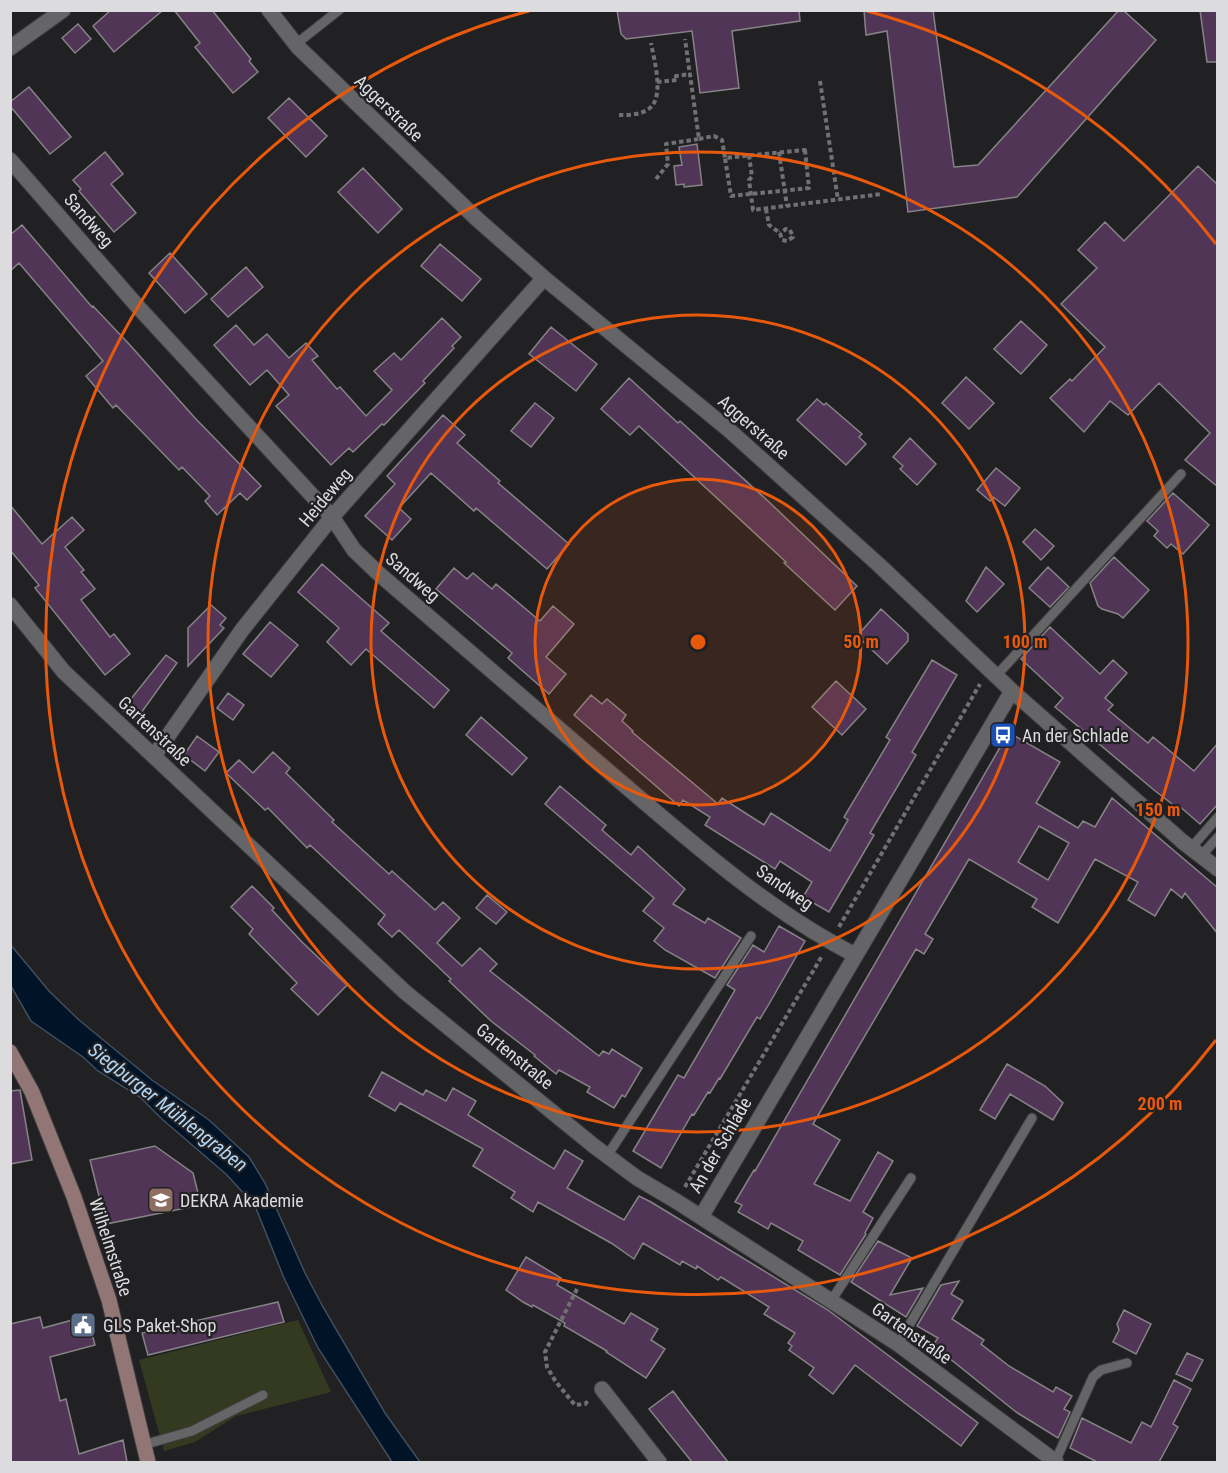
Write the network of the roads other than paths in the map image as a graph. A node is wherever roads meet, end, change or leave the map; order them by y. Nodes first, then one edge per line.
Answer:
1 (63, 10) edge
2 (269, 10) edge
3 (339, 10) edge
4 (296, 44) junction
5 (10, 48) edge
6 (10, 160) edge
7 (544, 278) junction
8 (1181, 474) dead end
9 (332, 517) junction
10 (10, 605) edge
11 (996, 676) junction
12 (1012, 691) junction
13 (154, 756) junction
14 (1218, 817) edge
15 (1218, 837) edge
16 (1196, 852) junction
17 (1218, 869) edge
18 (751, 936) dead end
19 (855, 955) junction
20 (10, 1052) edge
21 (1032, 1118) dead end
22 (607, 1156) junction
23 (911, 1178) dead end
24 (701, 1217) junction
25 (831, 1301) junction
26 (898, 1344) junction
27 (1127, 1363) dead end
28 (602, 1389) road end
29 (262, 1395) dead end
30 (143, 1444) junction
31 (148, 1462) edge
32 (659, 1462) edge
33 (1055, 1462) edge

1 - 5 street
2 - 4 street, Aggerstraße
3 - 4 lane
4 - 7 street, Aggerstraße
6 - 9 street, Sandweg
7 - 9 street, Heideweg
7 - 11 street, Aggerstraße
8 - 11 lane
9 - 13 street, Heideweg
9 - 19 street, Sandweg
10 - 13 street, Gartenstraße
11 - 12 street, Aggerstraße
12 - 16 street, Aggerstraße
12 - 19 street, An der Schlade
13 - 22 street, Gartenstraße
14 - 16 lane
15 - 16 lane
16 - 17 street, Aggerstraße
18 - 22 lane
19 - 24 street, An der Schlade
20 - 30 main road, Wilhelmstraße
21 - 26 lane
22 - 24 street, Gartenstraße
23 - 25 lane
24 - 25 street, Gartenstraße
25 - 26 street, Gartenstraße
26 - 33 street, Gartenstraße
27 - 33 lane
28 - 32 street
29 - 30 lane
30 - 31 main road, Wilhelmstraße

